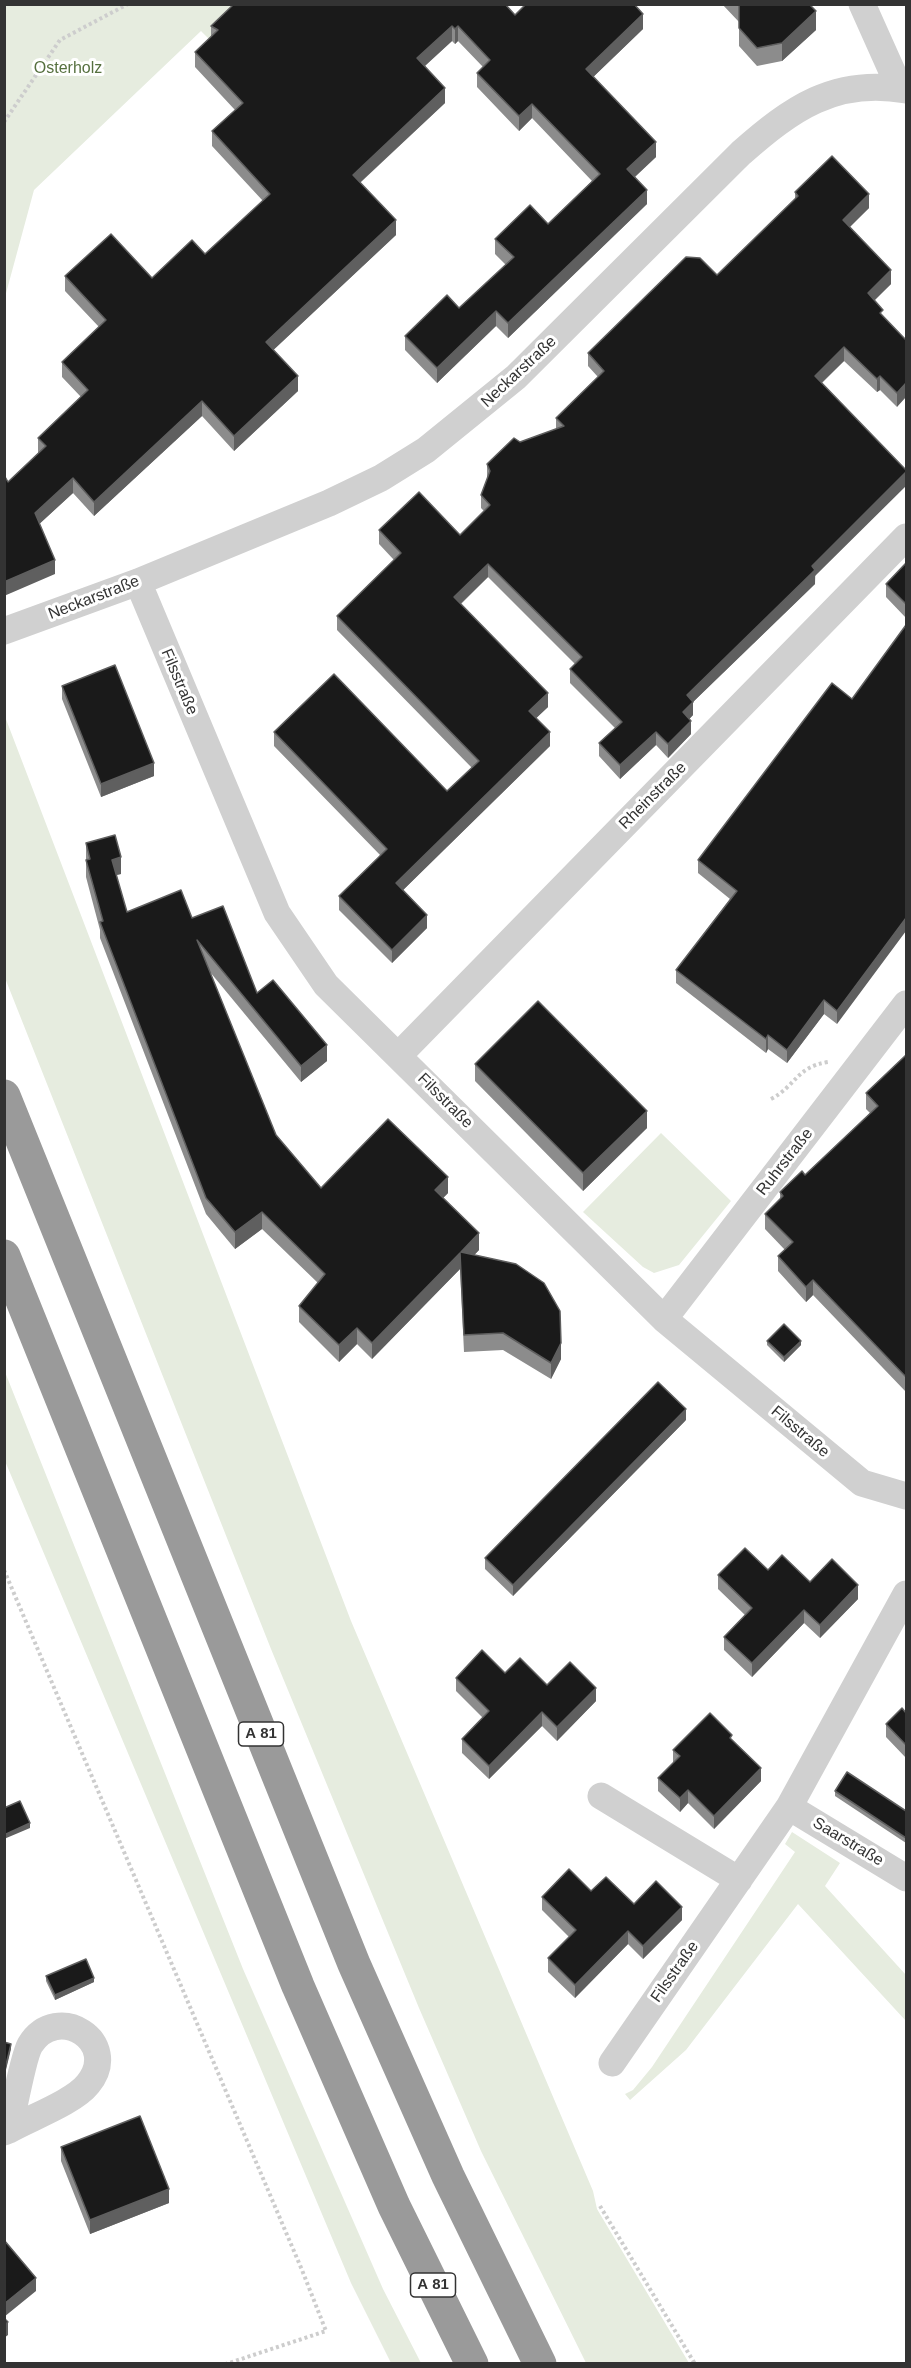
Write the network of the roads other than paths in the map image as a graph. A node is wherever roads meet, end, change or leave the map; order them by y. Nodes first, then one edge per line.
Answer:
1 (862, 4) edge
2 (903, 89) edge
3 (906, 537) edge
4 (138, 582) junction
5 (4, 631) edge
6 (906, 1004) edge
7 (399, 1055) junction
8 (4, 1096) edge
9 (4, 1256) edge
10 (664, 1319) junction
11 (906, 1496) edge
12 (906, 1594) edge
13 (601, 1796) dead end
14 (789, 1807) junction
15 (906, 1878) edge
16 (739, 1881) junction
17 (612, 2063) dead end
18 (472, 2364) edge
19 (540, 2364) edge

1 - 2 street, Neckarstraße
2 - 4 street, Neckarstraße
3 - 7 street, Rheinstraße
4 - 5 street, Neckarstraße
4 - 7 street, Filsstraße
6 - 10 street, Ruhrstraße
7 - 10 street, Filsstraße
8 - 19 highway, A 81
9 - 18 highway, A 81
10 - 11 street, Filsstraße
12 - 14 street, Filsstraße
13 - 16 street
14 - 15 street, Saarstraße
14 - 16 street, Filsstraße
16 - 17 street, Filsstraße

